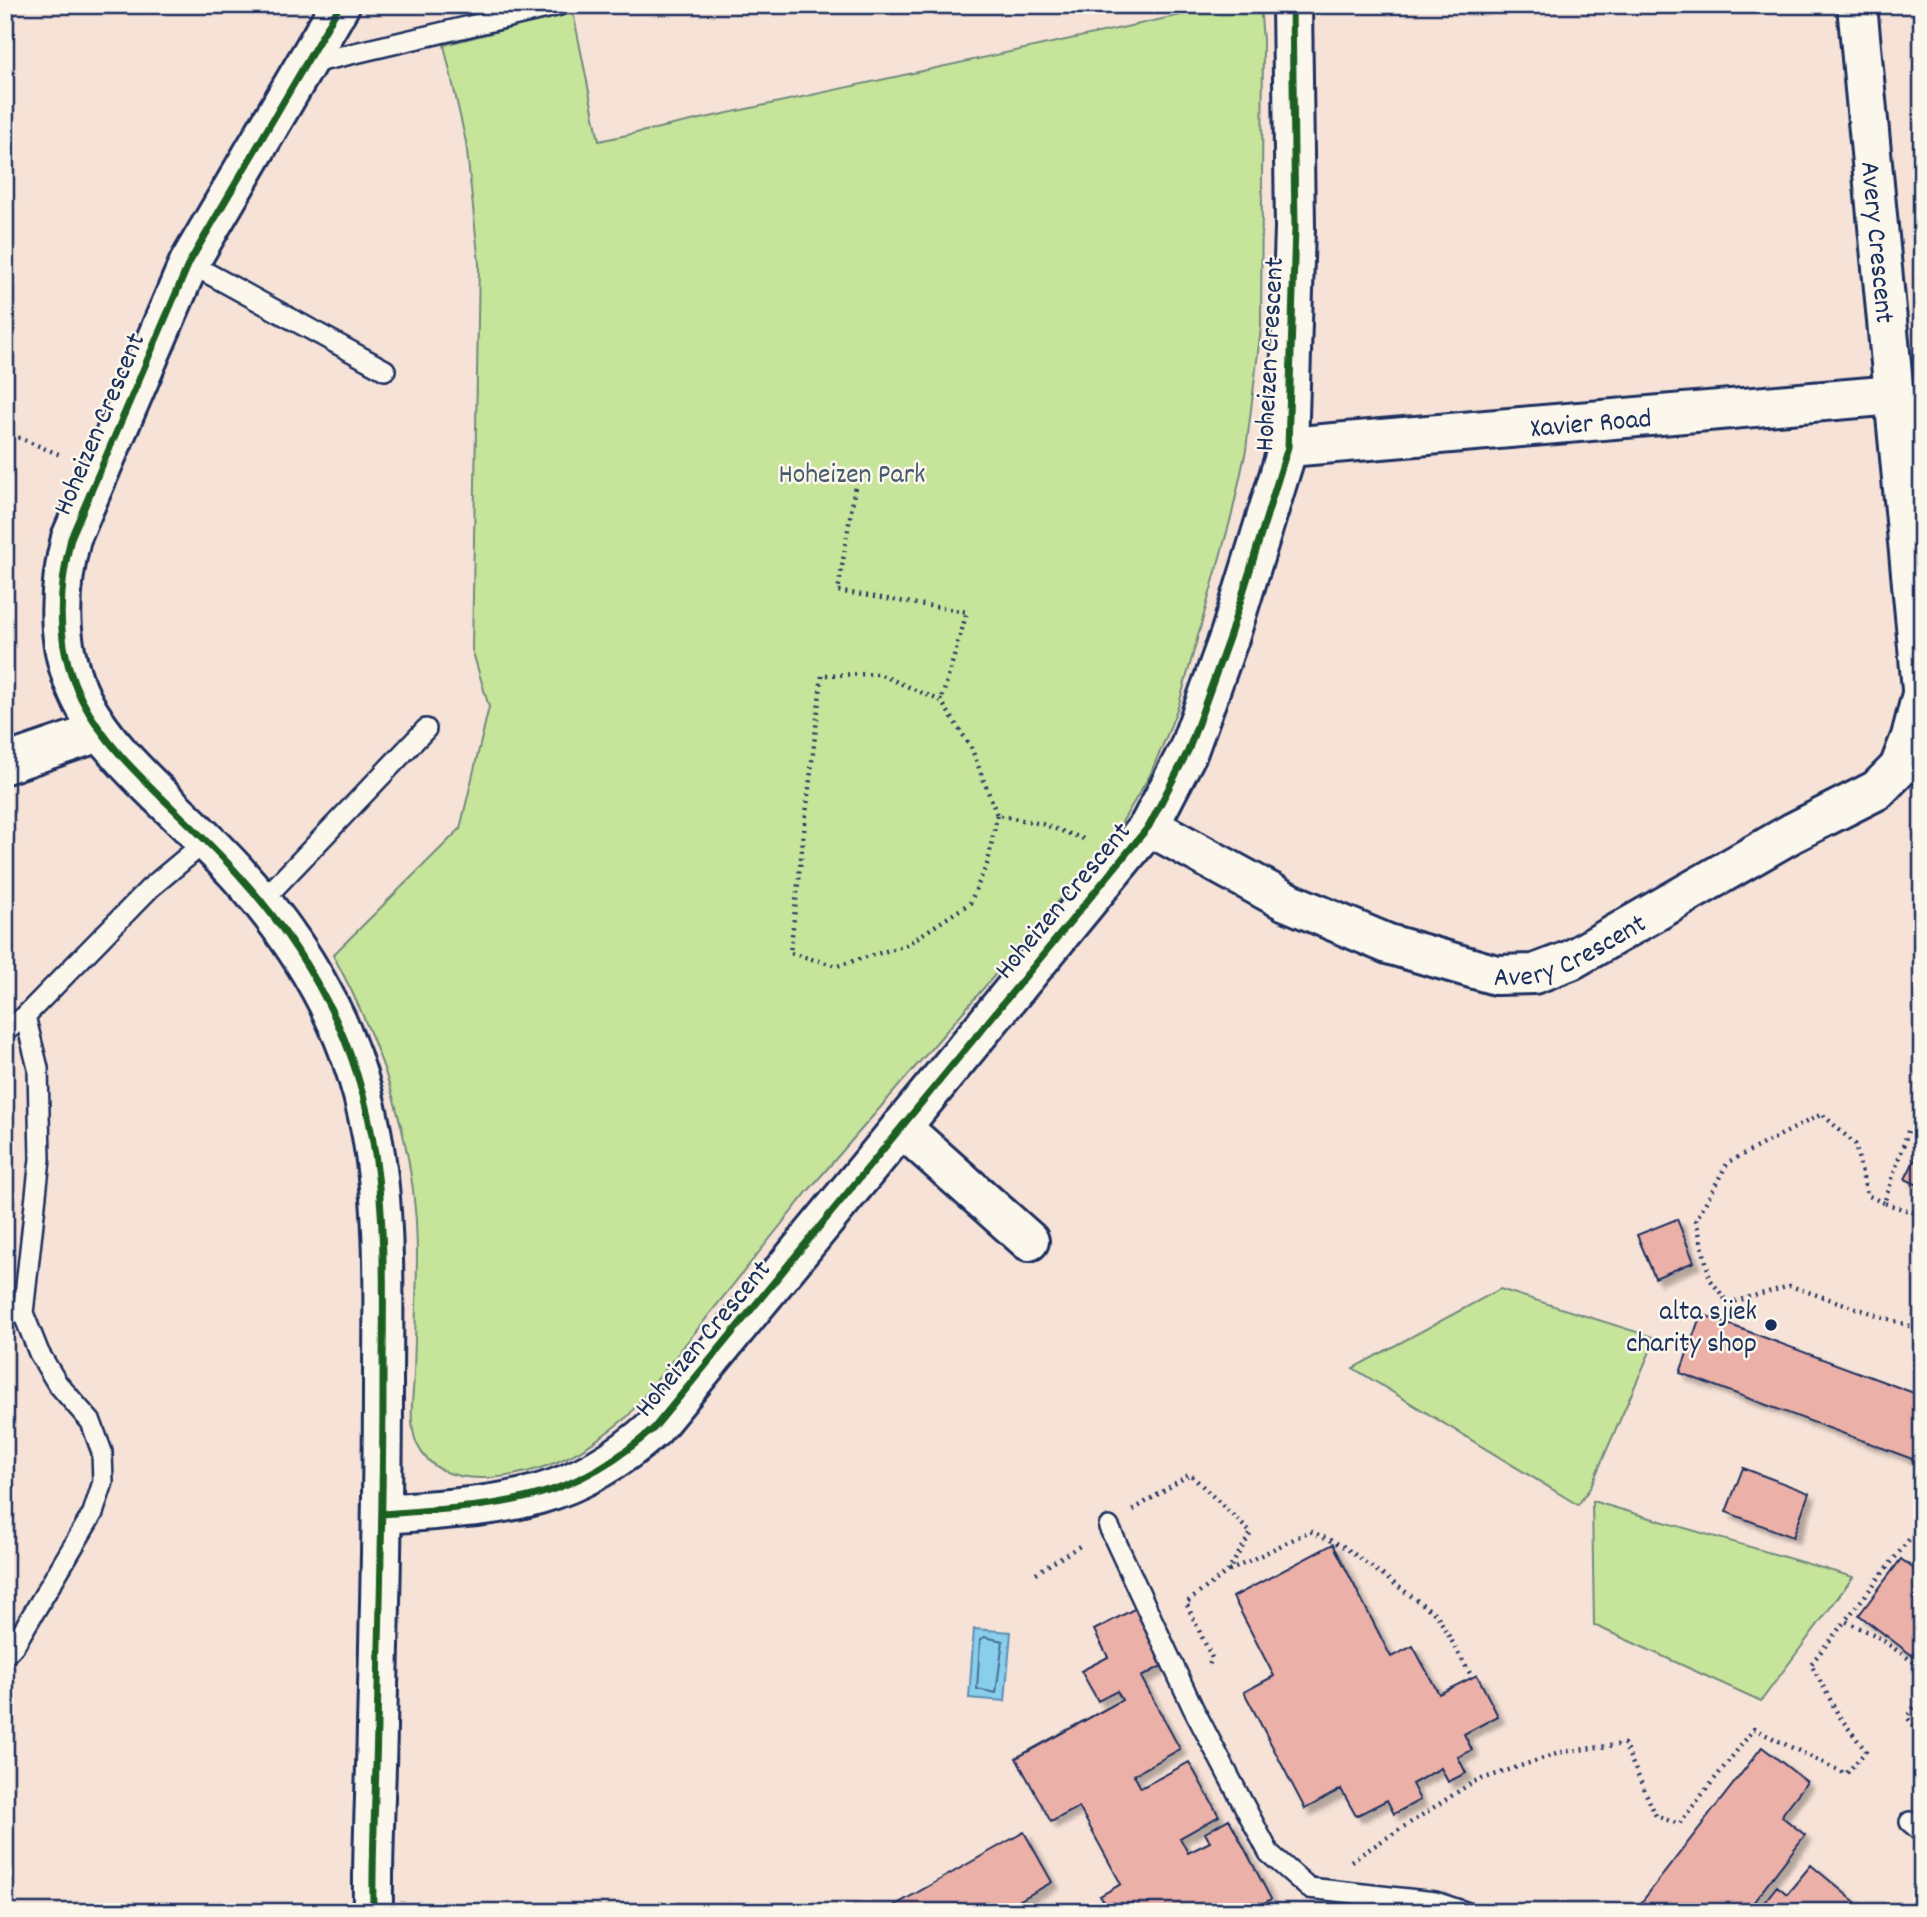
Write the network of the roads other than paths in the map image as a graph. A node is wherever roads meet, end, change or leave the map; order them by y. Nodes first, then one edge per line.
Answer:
1 (340, 5) edge
2 (560, 5) edge
3 (1292, 5) edge
4 (1857, 5) edge
5 (307, 65) junction
6 (189, 263) junction
7 (385, 370) dead end
8 (1894, 395) junction
9 (1288, 447) junction
10 (1922, 692) edge
11 (426, 729) dead end
12 (99, 732) junction
13 (5, 764) edge
14 (1149, 825) junction
15 (205, 842) junction
16 (262, 901) junction
17 (24, 1016) junction
18 (5, 1031) edge
19 (901, 1127) junction
20 (1029, 1241) dead end
21 (383, 1514) junction
22 (1109, 1527) dead end
23 (5, 1655) edge
24 (373, 1912) edge
25 (1465, 1912) edge

1 - 5 street, Hoheizen Crescent
2 - 5 lane
3 - 9 street, Hoheizen Crescent
4 - 8 street, Avery Crescent
5 - 6 street, Hoheizen Crescent
6 - 7 lane
6 - 12 street, Hoheizen Crescent
8 - 9 street, Xavier Road
8 - 10 street, Avery Crescent
9 - 14 street, Hoheizen Crescent
10 - 14 street, Avery Crescent
11 - 16 lane
12 - 13 street
12 - 15 street, Hoheizen Crescent
14 - 19 street, Hoheizen Crescent
15 - 16 street, Hoheizen Crescent
15 - 17 lane
16 - 21 street, Hoheizen Crescent
17 - 18 lane
17 - 23 lane
19 - 20 street
19 - 21 street, Hoheizen Crescent
21 - 24 street, Hoheizen Crescent
22 - 25 lane

